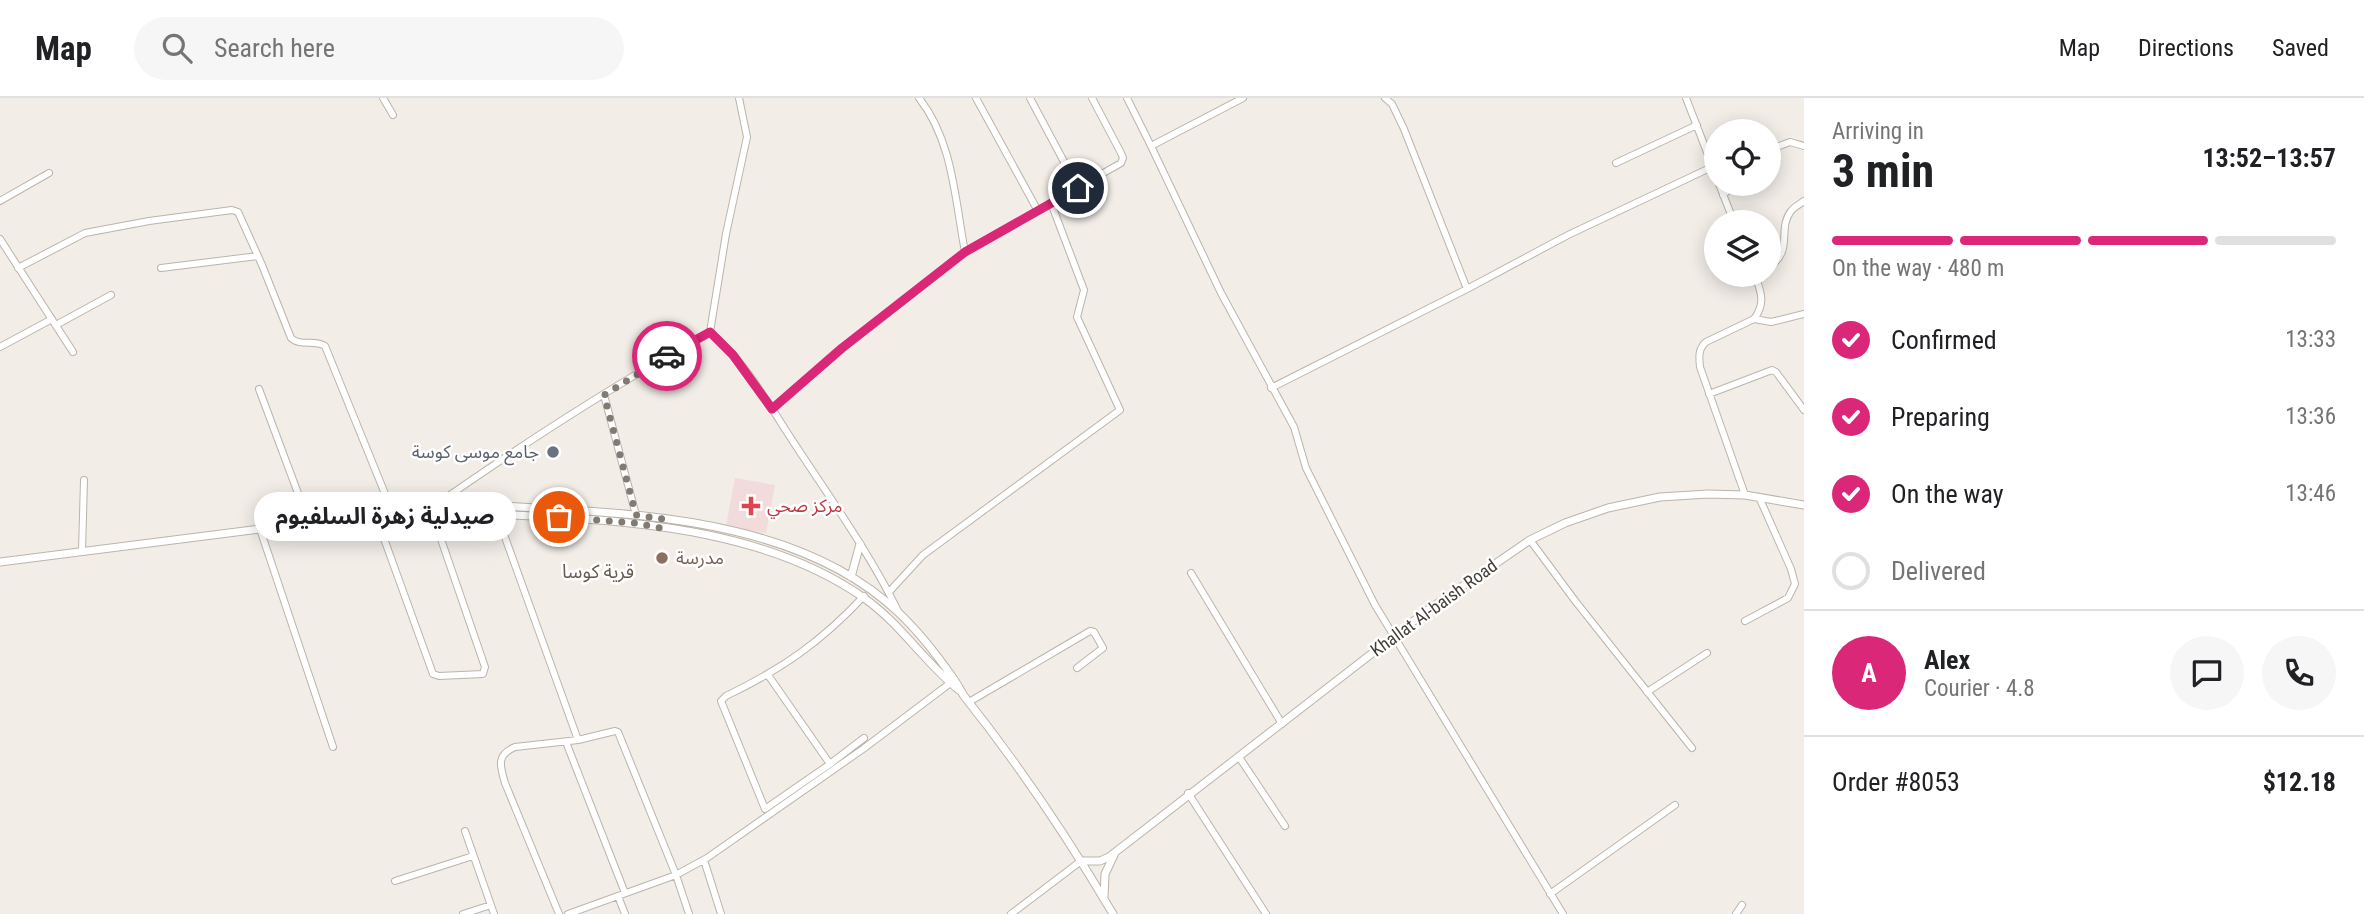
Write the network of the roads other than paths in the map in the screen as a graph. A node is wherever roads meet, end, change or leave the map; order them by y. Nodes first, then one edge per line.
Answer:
1 (383, 98) edge
2 (739, 98) edge
3 (919, 98) edge
4 (976, 98) edge
5 (1030, 98) edge
6 (1092, 98) edge
7 (1127, 98) edge
8 (1243, 98) edge
9 (1385, 98) edge
10 (1685, 98) edge
11 (393, 115) dead end
12 (1697, 125) junction
13 (1704, 145) edge
14 (1781, 145) edge
15 (1150, 146) junction
16 (1804, 146) edge
17 (1616, 163) dead end
18 (1704, 171) edge
19 (49, 173) dead end
20 (1078, 188) junction
21 (0, 201) edge
22 (1804, 201) edge
23 (1051, 203) junction
24 (1038, 211) junction
25 (0, 239) edge
26 (965, 252) junction
27 (1781, 256) edge
28 (258, 257) junction
29 (18, 268) junction
30 (162, 268) dead end
31 (1760, 287) edge
32 (1467, 289) junction
33 (111, 295) dead end
34 (1804, 314) edge
35 (1754, 319) junction
36 (54, 322) junction
37 (710, 332) junction
38 (0, 347) edge
39 (73, 352) dead end
40 (1271, 387) junction
41 (259, 389) dead end
42 (1709, 394) junction
43 (604, 395) junction
44 (772, 409) junction
45 (1804, 410) edge
46 (83, 480) dead end
47 (1745, 495) junction
48 (1759, 497) junction
49 (453, 505) junction
50 (1804, 505) edge
51 (434, 506) junction
52 (392, 511) junction
53 (454, 514) junction
54 (497, 515) junction
55 (636, 515) junction
56 (433, 516) junction
57 (663, 519) junction
58 (308, 520) junction
59 (378, 522) junction
60 (689, 523) junction
61 (661, 528) junction
62 (260, 529) junction
63 (687, 532) junction
64 (1530, 540) junction
65 (778, 543) junction
66 (860, 544) junction
67 (82, 551) junction
68 (775, 553) junction
69 (0, 562) edge
70 (1191, 573) dead end
71 (851, 577) junction
72 (870, 590) junction
73 (889, 592) junction
74 (863, 597) junction
75 (898, 612) junction
76 (1745, 621) dead end
77 (1393, 637) junction
78 (1707, 653) dead end
79 (1077, 668) dead end
80 (768, 675) junction
81 (952, 681) junction
82 (1647, 692) junction
83 (969, 702) junction
84 (1282, 724) junction
85 (864, 738) dead end
86 (578, 740) junction
87 (566, 742) junction
88 (333, 747) dead end
89 (1692, 748) dead end
90 (1239, 757) junction
91 (830, 764) junction
92 (1188, 793) junction
93 (1675, 805) dead end
94 (1285, 826) dead end
95 (465, 831) dead end
96 (1116, 851) junction
97 (473, 856) junction
98 (704, 860) junction
99 (1081, 861) junction
100 (676, 875) junction
101 (395, 881) dead end
102 (1550, 894) junction
103 (622, 895) junction
104 (1104, 900) junction
105 (491, 905) junction
106 (1742, 905) dead end
107 (589, 911) edge
108 (463, 914) edge
109 (494, 914) edge
110 (559, 914) edge
111 (568, 914) edge
112 (625, 914) edge
113 (689, 914) edge
114 (721, 914) edge
115 (1012, 914) edge
116 (1113, 914) edge
117 (1266, 914) edge
118 (1563, 914) edge
119 (1737, 914) edge

1 - 11 street
2 - 37 street
3 - 26 street
4 - 24 street
5 - 20 street
6 - 20 street
7 - 15 street
8 - 15 street
9 - 32 street
10 - 12 street
12 - 13 street
12 - 17 street
14 - 16 street
15 - 40 street
18 - 32 street
19 - 21 street
20 - 23 street
22 - 27 street
23 - 24 street
23 - 73 street
24 - 26 street
25 - 29 street
26 - 44 street
28 - 29 street
28 - 30 street
28 - 52 street
29 - 36 street
31 - 35 street
32 - 40 street
33 - 36 street
34 - 35 street
35 - 42 street
36 - 38 street
36 - 39 street
37 - 43 street
37 - 44 street
40 - 77 street
41 - 58 street
42 - 45 street
42 - 47 street
43 - 51 street
43 - 55 street
44 - 66 street
46 - 67 street
47 - 48 street, Khallat Al-baish Road
47 - 64 street, Khallat Al-baish Road
48 - 50 street, Khallat Al-baish Road
48 - 76 street
49 - 51 street
49 - 53 street
49 - 55 street
51 - 52 street
52 - 58 street
53 - 54 street
53 - 56 street
54 - 61 street
54 - 86 street
55 - 57 street
56 - 59 street
56 - 59 street
57 - 60 street
57 - 61 street
58 - 62 street
59 - 62 street
60 - 63 street
60 - 65 street
61 - 63 street
62 - 67 street
62 - 88 street
63 - 68 street
64 - 77 street, Khallat Al-baish Road
64 - 82 street
65 - 68 street
65 - 71 street
66 - 71 street
66 - 73 street
67 - 69 street
68 - 74 street
70 - 84 street
71 - 72 street
72 - 74 street
72 - 75 street
73 - 75 street
74 - 80 street
74 - 81 street
75 - 81 street
77 - 84 street, Khallat Al-baish Road
77 - 102 street
78 - 82 street
79 - 83 street
80 - 91 street
80 - 91 street
81 - 83 street
81 - 98 street
82 - 89 street
83 - 99 street
84 - 90 street, Khallat Al-baish Road
85 - 91 street
86 - 87 street
86 - 100 street
87 - 103 street
87 - 110 street
90 - 92 street, Khallat Al-baish Road
90 - 94 street
92 - 96 street, Khallat Al-baish Road
92 - 117 street
93 - 102 street
95 - 97 street
96 - 99 street
96 - 104 street
97 - 101 street
97 - 105 street
98 - 100 street
98 - 114 street
99 - 104 street
99 - 115 street
100 - 103 street
100 - 113 street
102 - 118 street
103 - 107 street
103 - 112 street
104 - 116 street
105 - 108 street
105 - 109 street
106 - 119 street
107 - 111 street

